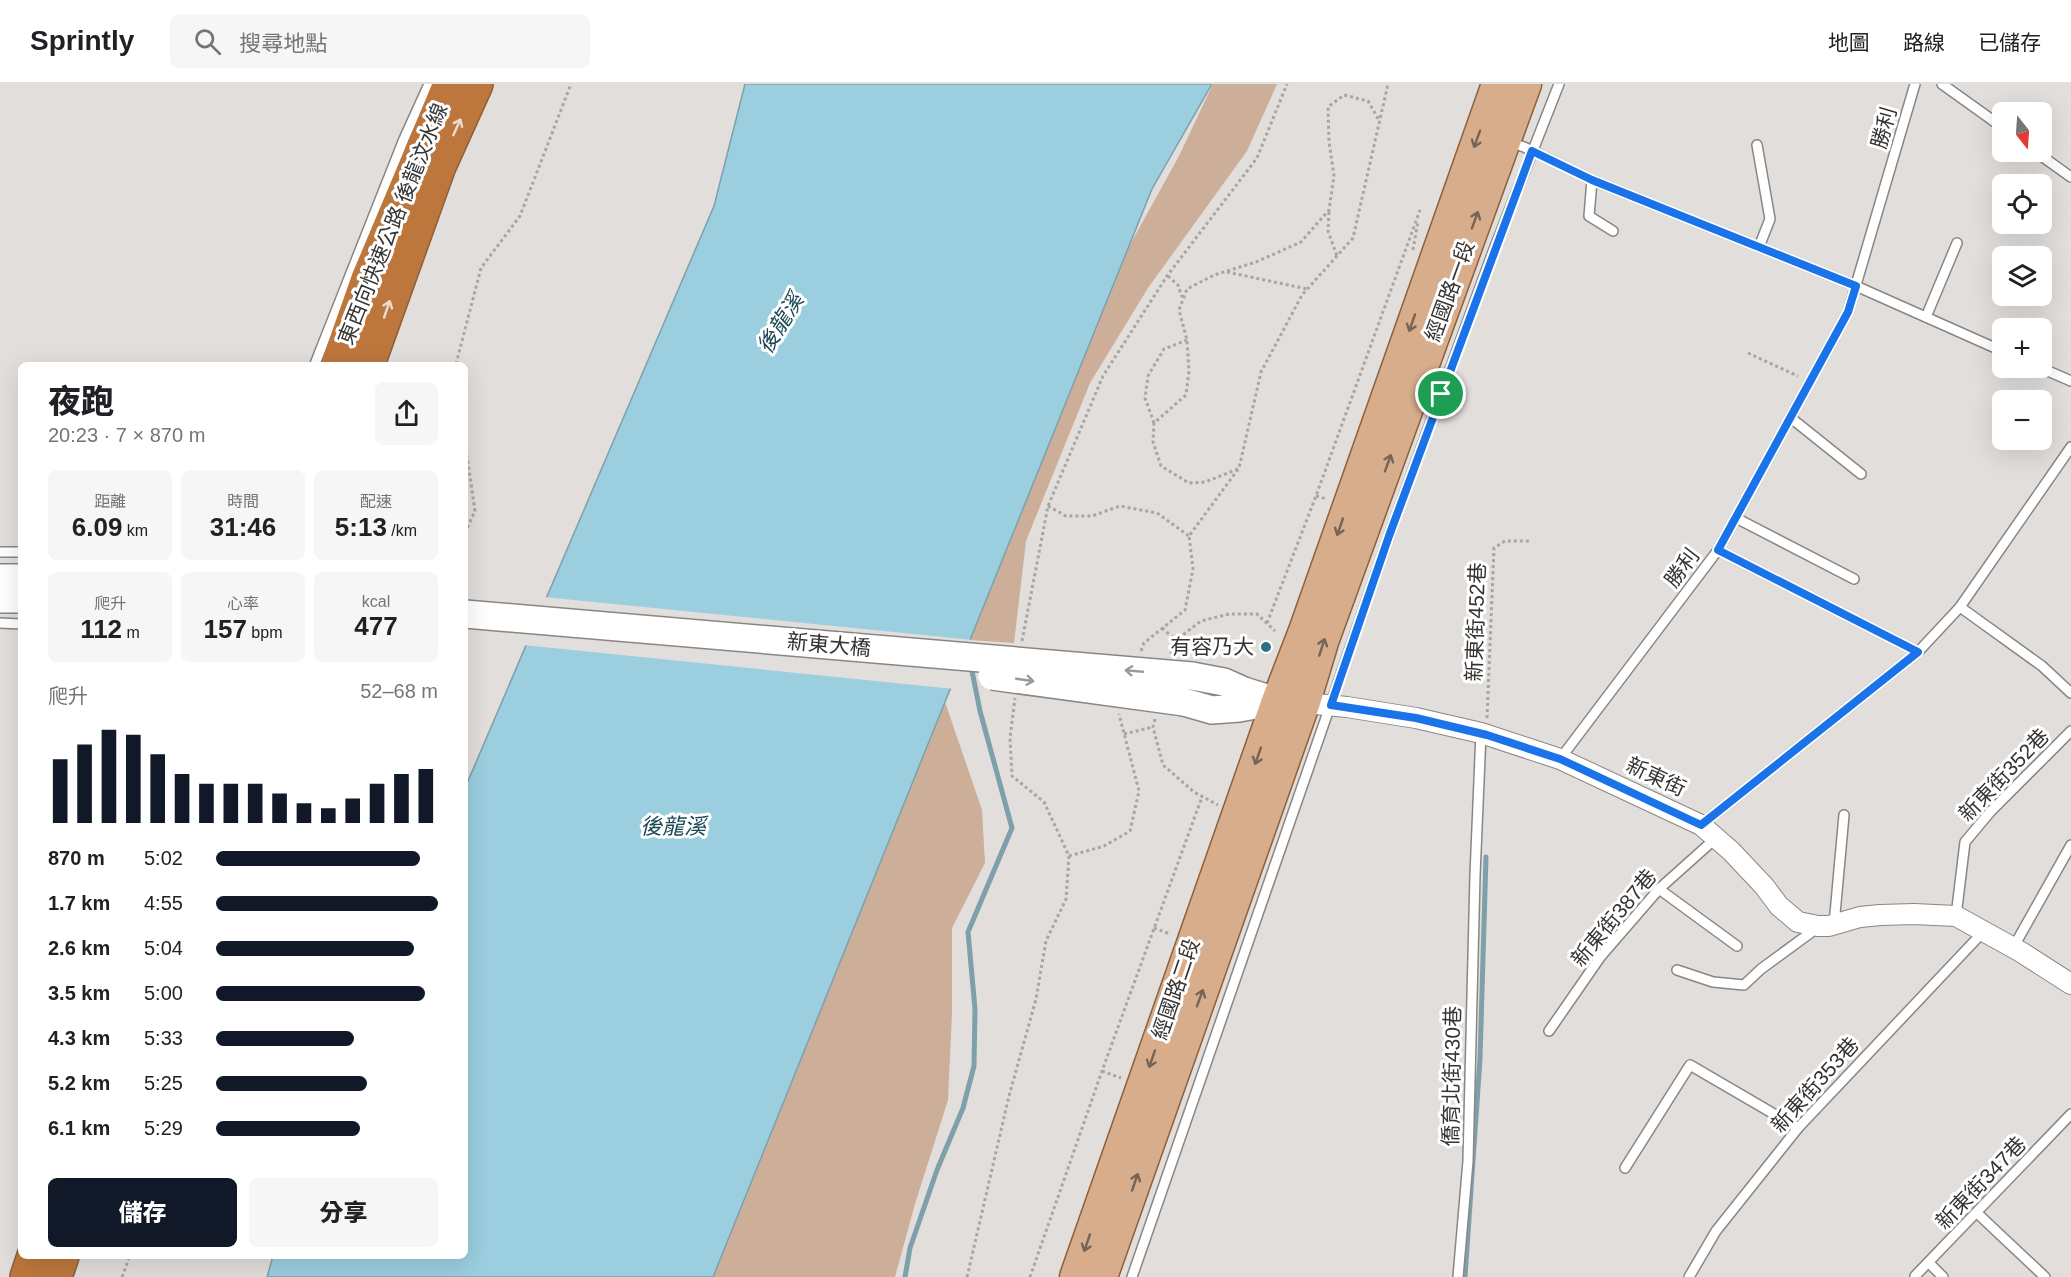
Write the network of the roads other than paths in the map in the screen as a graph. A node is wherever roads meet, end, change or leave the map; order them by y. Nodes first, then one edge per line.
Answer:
1 (429, 84) edge
2 (450, 84) edge
3 (476, 84) edge
4 (1497, 84) edge
5 (1526, 84) edge
6 (1559, 84) edge
7 (1915, 84) edge
8 (1942, 84) edge
9 (1992, 120) edge
10 (1504, 140) junction
11 (1757, 145) dead end
12 (1532, 151) junction
13 (2050, 162) edge
14 (2071, 177) edge
15 (1592, 180) junction
16 (1613, 231) dead end
17 (1957, 243) dead end
18 (1759, 247) junction
19 (1856, 286) junction
20 (1926, 317) junction
21 (1992, 347) edge
22 (316, 362) edge
23 (339, 362) edge
24 (369, 362) edge
25 (2052, 373) edge
26 (2071, 381) edge
27 (1791, 418) junction
28 (2071, 447) edge
29 (1861, 474) dead end
30 (1736, 518) junction
31 (1718, 550) junction
32 (0, 552) edge
33 (18, 552) edge
34 (0, 578) edge
35 (18, 578) edge
36 (1854, 579) dead end
37 (0, 599) edge
38 (18, 599) edge
39 (1960, 607) junction
40 (468, 614) edge
41 (0, 623) edge
42 (18, 624) edge
43 (468, 628) edge
44 (1918, 652) junction
45 (2071, 693) edge
46 (1304, 703) junction
47 (2071, 731) edge
48 (1484, 734) junction
49 (1560, 759) junction
50 (1844, 815) dead end
51 (1701, 825) junction
52 (1716, 838) junction
53 (2071, 845) edge
54 (1659, 889) junction
55 (1956, 916) junction
56 (1826, 926) junction
57 (1984, 931) junction
58 (1737, 946) dead end
59 (2013, 948) junction
60 (1677, 970) dead end
61 (2071, 984) edge
62 (1549, 1031) dead end
63 (2071, 1114) edge
64 (1798, 1128) junction
65 (1625, 1168) dead end
66 (1977, 1213) junction
67 (33, 1259) edge
68 (61, 1259) edge
69 (1929, 1263) junction
70 (1916, 1276) edge
71 (27, 1277) edge
72 (55, 1277) edge
73 (1075, 1277) edge
74 (1102, 1277) edge
75 (1132, 1277) edge
76 (1458, 1277) edge
77 (1689, 1277) edge
78 (1943, 1277) edge
79 (2045, 1277) edge

1 - 22 lane
2 - 23 highway, 東西向快速公路 後龍汶水線
24 -> 3 highway, 東西向快速公路 後龍汶水線
4 -> 46 main road, 經國路一段
5 - 10 main road, 經國路一段
6 - 12 lane
7 - 19 lane, 勝利
8 - 9 lane
10 - 12 lane
46 -> 10 main road, 經國路一段
11 - 18 lane
12 - 15 lane
12 - 46 lane
13 - 14 lane
15 - 16 lane
15 - 18 lane
17 - 20 lane
18 - 19 lane
19 - 20 lane
19 - 27 lane, 勝利
20 - 21 lane
25 - 26 lane
27 - 29 lane
27 - 30 lane, 勝利
28 - 39 lane
30 - 31 lane, 勝利
30 - 36 lane
31 - 44 lane
31 - 49 lane, 勝利
32 - 33 lane
34 - 35 street
37 - 38 street
39 - 44 lane
39 - 45 lane
46 -> 40 street, 新東大橋, bridge
41 - 42 lane
43 -> 46 street, 新東大橋, bridge
44 - 51 lane
46 - 48 street, 新東街
46 -> 73 main road, 經國路二段
74 -> 46 main road, 經國路二段
46 - 75 lane
47 - 55 lane, 新東街352巷
48 - 49 street, 新東街
48 - 76 lane, 僑育北街430巷
49 - 51 street, 新東街
50 - 56 lane
51 - 52 street, 新東街
52 - 54 lane, 新東街387巷
52 - 56 street, 新東街
53 - 59 lane
54 - 58 lane
54 - 62 lane, 新東街387巷
55 - 56 street
55 - 57 street
56 - 60 lane
57 - 59 street
57 - 64 lane, 新東街353巷
59 - 61 street
63 - 66 lane, 新東街347巷
64 - 65 lane
64 - 77 lane, 新東街353巷
66 - 69 lane, 新東街347巷
66 - 79 lane
67 - 71 highway
68 - 72 highway
69 - 70 lane, 新東街347巷
69 - 78 lane

